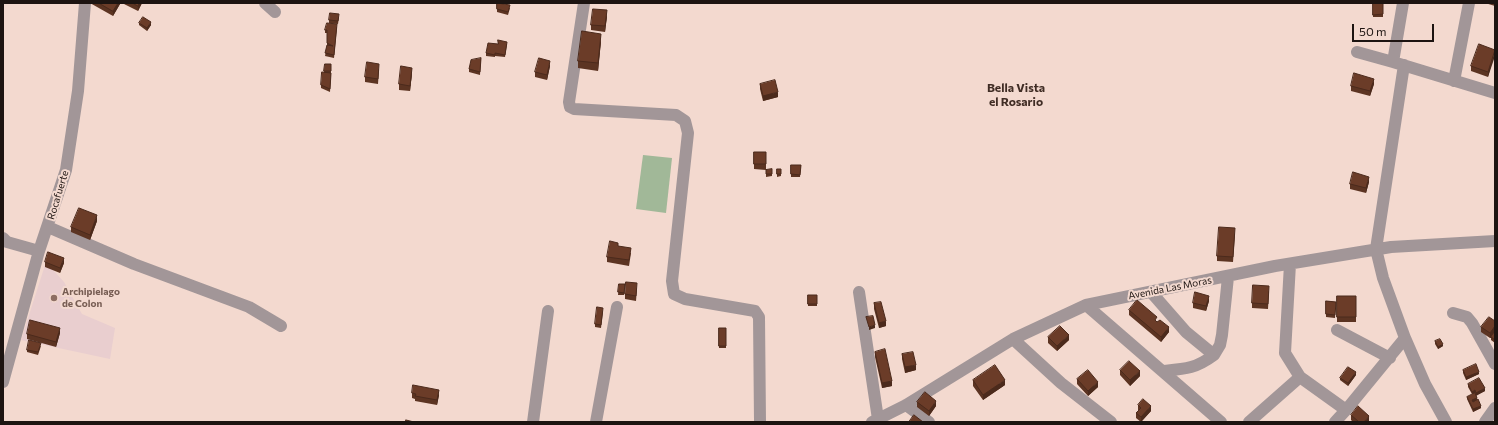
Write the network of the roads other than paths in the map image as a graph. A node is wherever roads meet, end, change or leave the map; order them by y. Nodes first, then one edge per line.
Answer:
1 (86, 3) edge
2 (265, 3) edge
3 (584, 3) edge
4 (1402, 3) edge
5 (1469, 3) edge
6 (275, 12) dead end
7 (1357, 52) dead end
8 (1399, 63) junction
9 (1454, 81) junction
10 (1495, 93) edge
11 (48, 227) junction
12 (3, 238) edge
13 (1495, 241) edge
14 (1376, 249) junction
15 (39, 251) junction
16 (1290, 264) junction
17 (1228, 277) junction
18 (859, 292) dead end
19 (1152, 292) junction
20 (1086, 305) junction
21 (617, 307) dead end
22 (548, 311) dead end
23 (1453, 313) dead end
24 (281, 326) dead end
25 (1336, 330) dead end
26 (1405, 338) junction
27 (1013, 339) junction
28 (1214, 355) junction
29 (1390, 358) junction
30 (1495, 364) edge
31 (1162, 371) junction
32 (1300, 377) junction
33 (3, 382) edge
34 (906, 405) junction
35 (1495, 408) edge
36 (1346, 410) junction
37 (875, 420) edge
38 (1337, 421) edge
39 (533, 422) edge
40 (596, 422) edge
41 (760, 422) edge
42 (929, 422) edge
43 (1110, 422) edge
44 (1221, 422) edge
45 (1249, 422) edge
46 (1446, 422) edge
47 (1485, 422) edge

1 - 11 street, Rocafuerte
2 - 6 street
3 - 41 street
4 - 8 street
5 - 9 street
7 - 8 street
8 - 9 street
8 - 14 street
9 - 10 street
11 - 15 street, Rocafuerte
11 - 24 street
12 - 15 street
13 - 14 street, Avenida Las Moras
14 - 16 street, Avenida Las Moras
14 - 26 street
15 - 33 street, Rocafuerte
16 - 17 street, Avenida Las Moras
16 - 32 street
17 - 19 street, Avenida Las Moras
17 - 28 street
18 - 37 street
19 - 20 street, Avenida Las Moras
19 - 28 street
20 - 27 street, Avenida Las Moras
20 - 31 street
21 - 40 street
22 - 39 street
23 - 30 street
25 - 29 street
26 - 29 street
26 - 46 street
27 - 34 street, Avenida Las Moras
27 - 43 street
28 - 31 street
29 - 36 street
31 - 44 street
32 - 36 street
32 - 45 street
34 - 37 street, Avenida Las Moras
34 - 42 street
35 - 47 street
36 - 38 street

